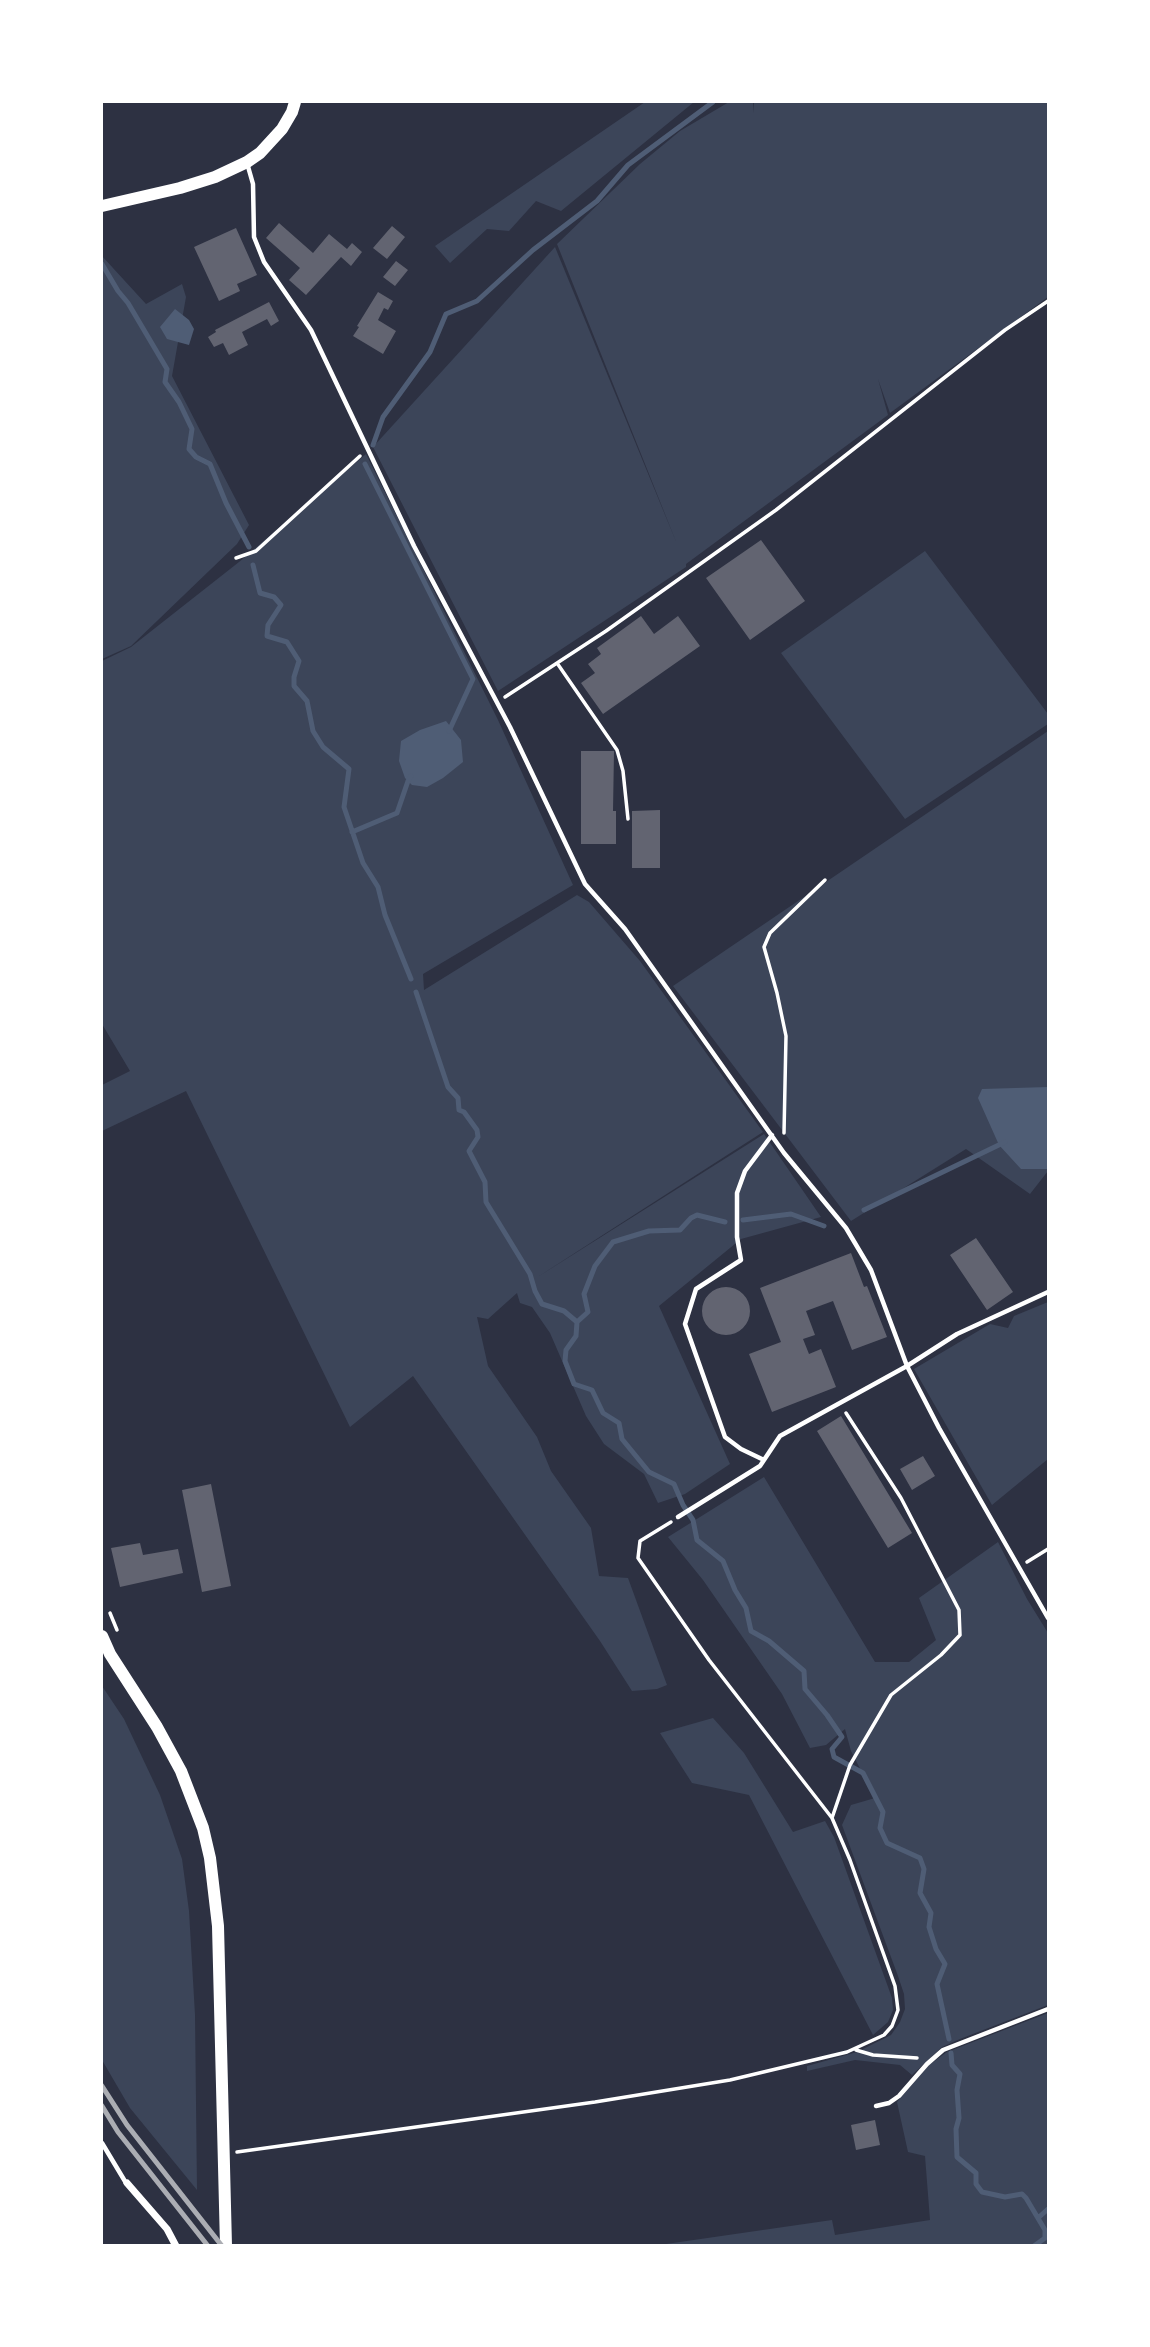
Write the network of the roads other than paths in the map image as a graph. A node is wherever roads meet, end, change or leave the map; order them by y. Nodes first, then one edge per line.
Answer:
1 (295, 102) edge
2 (247, 162) junction
3 (102, 206) edge
4 (772, 1135) junction
5 (1048, 1292) edge
6 (907, 1366) junction
7 (764, 1460) junction
8 (678, 1517) road end
9 (1048, 1618) edge
10 (102, 1636) edge
11 (1048, 2009) edge
12 (876, 2106) dead end
13 (102, 2143) edge
14 (127, 2183) joint
15 (176, 2245) edge
16 (226, 2245) edge

1 - 2 street
2 - 3 street
2 - 4 lane
4 - 6 lane
4 - 7 lane
5 - 6 lane
6 - 7 lane
6 - 9 lane
7 - 8 lane
10 - 16 street
11 - 12 lane
13 - 14 lane
14 - 15 street

